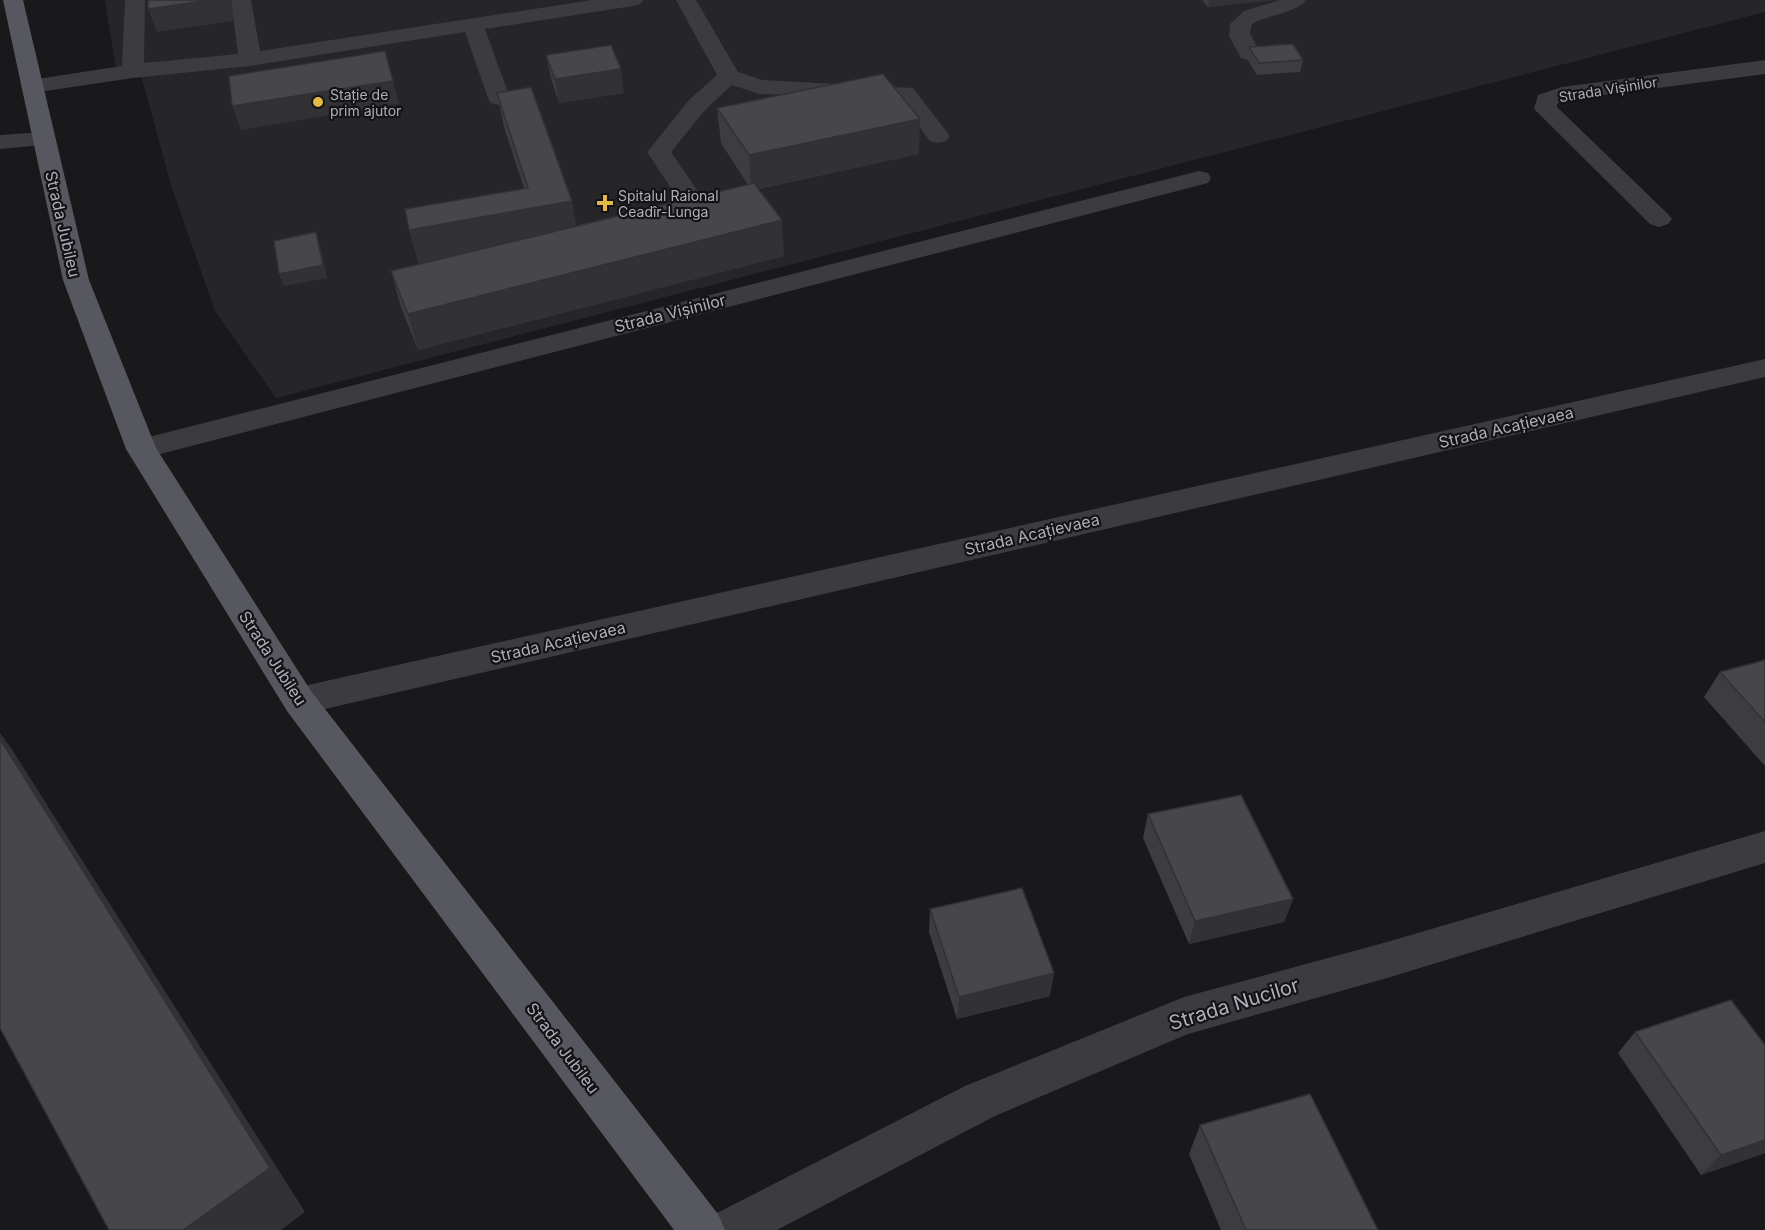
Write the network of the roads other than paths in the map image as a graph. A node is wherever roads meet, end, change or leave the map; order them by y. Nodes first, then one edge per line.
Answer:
1 (13, 0) edge
2 (135, 0) edge
3 (241, 0) edge
4 (633, 0) edge
5 (686, 0) edge
6 (1296, 0) edge
7 (473, 24) junction
8 (1249, 53) edge
9 (250, 59) junction
10 (1765, 66) edge
11 (133, 71) junction
12 (729, 76) junction
13 (32, 86) junction
14 (500, 98) edge
15 (938, 136) dead end
16 (44, 140) junction
17 (0, 142) edge
18 (1199, 178) dead end
19 (1659, 219) dead end
20 (707, 224) edge
21 (1765, 368) edge
22 (141, 449) junction
23 (299, 701) junction
24 (1765, 847) edge
25 (702, 1230) edge
26 (730, 1230) edge

1 - 13 main road, Strada Jubileu
2 - 11 street
3 - 9 street
4 - 7 street
5 - 12 street
6 - 8 street
7 - 9 street
7 - 14 street
9 - 11 street
10 - 19 street, Strada Vișinilor
11 - 13 street
12 - 15 street
12 - 20 street
13 - 16 main road, Strada Jubileu
16 - 17 street
16 - 22 main road, Strada Jubileu
18 - 22 street, Strada Vișinilor
21 - 23 street, Strada Acațievaea
22 - 23 main road, Strada Jubileu
23 - 25 main road, Strada Jubileu
24 - 26 street, Strada Nucilor

